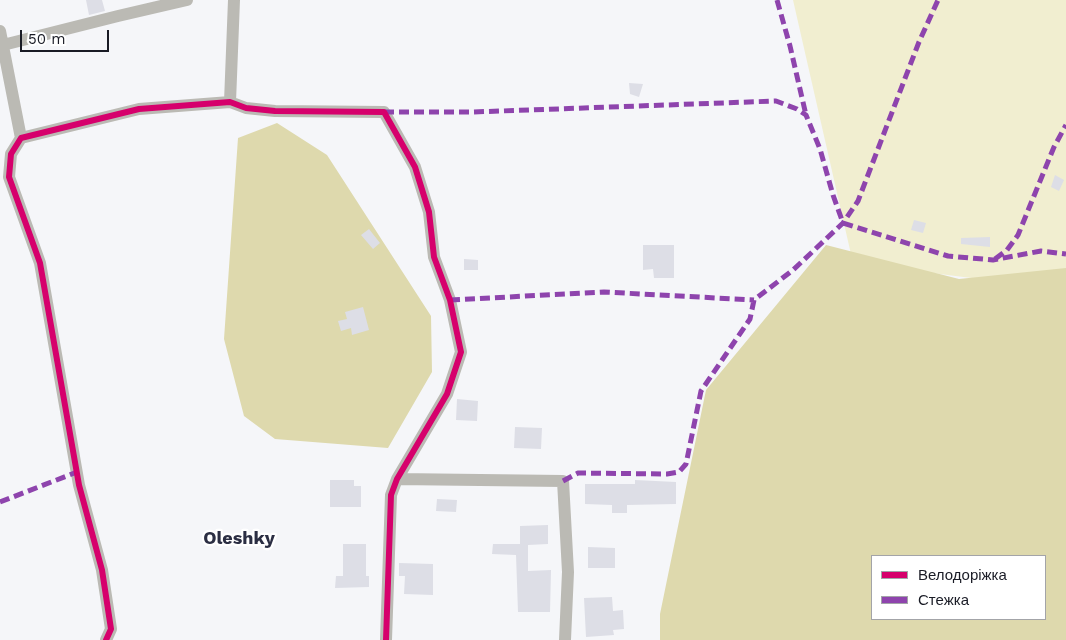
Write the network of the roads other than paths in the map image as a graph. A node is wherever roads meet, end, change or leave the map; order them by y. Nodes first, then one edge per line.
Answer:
1 (187, 0) edge
2 (234, 0) edge
3 (0, 31) edge
4 (3, 45) junction
5 (230, 102) junction
6 (21, 138) junction
7 (397, 479) junction
8 (106, 640) edge
9 (386, 640) edge
10 (565, 640) edge

1 - 4 street
2 - 5 street
3 - 4 street
4 - 6 street
5 - 6 street
5 - 7 street
6 - 8 street
7 - 9 street
7 - 10 street

